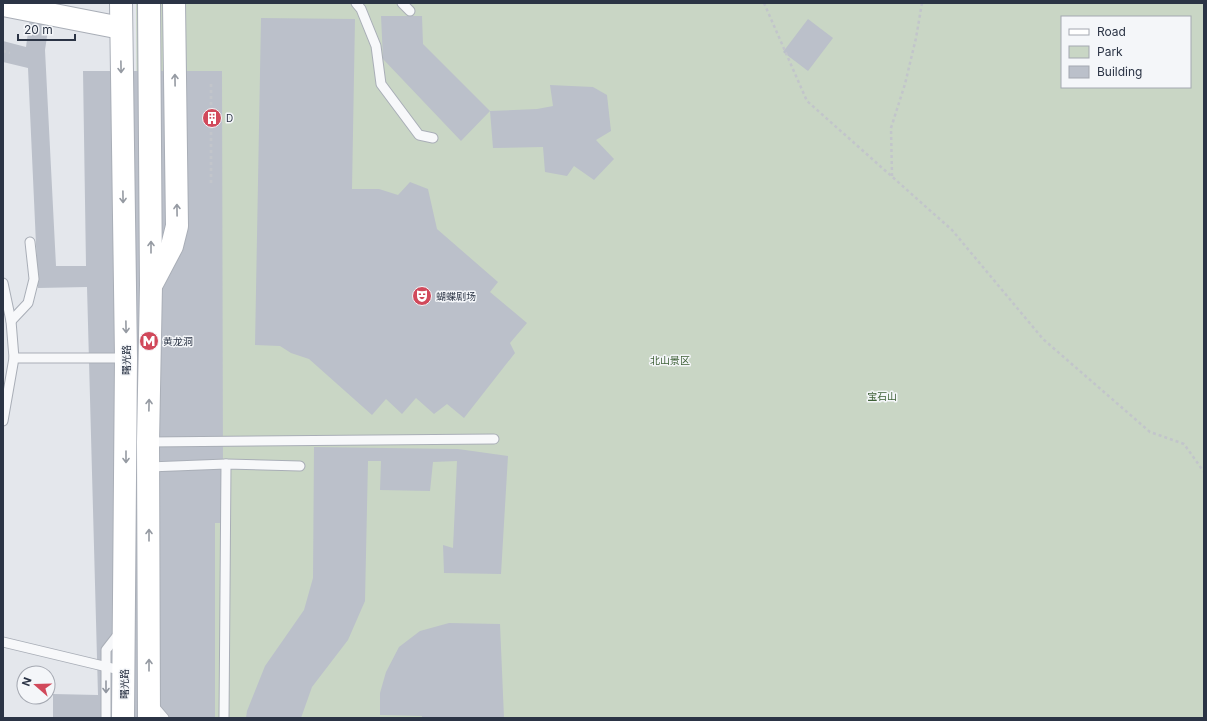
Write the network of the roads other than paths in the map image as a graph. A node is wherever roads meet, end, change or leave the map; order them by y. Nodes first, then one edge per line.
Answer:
1 (121, 3) edge
2 (149, 3) edge
3 (174, 3) edge
4 (356, 3) edge
5 (402, 3) edge
6 (3, 5) edge
7 (410, 12) dead end
8 (121, 28) junction
9 (433, 138) dead end
10 (30, 242) dead end
11 (3, 283) edge
12 (151, 285) junction
13 (11, 321) junction
14 (14, 358) junction
15 (126, 358) junction
16 (3, 420) edge
17 (494, 439) dead end
18 (148, 442) junction
19 (226, 464) junction
20 (300, 466) dead end
21 (149, 467) junction
22 (3, 642) edge
23 (115, 669) junction
24 (149, 709) edge
25 (106, 718) edge
26 (124, 718) edge
27 (164, 718) edge
28 (224, 718) edge

1 - 8 main road, 曙光路
12 -> 2 main road
12 -> 3 main road
4 - 9 lane
5 - 7 lane
6 - 8 main road
8 -> 15 main road, 曙光路
10 - 13 lane
11 - 13 lane
18 -> 12 main road
13 - 14 lane
14 - 15 lane
14 - 16 lane
15 -> 23 main road, 曙光路
17 - 18 lane
18 - 21 main road
19 - 20 lane
19 - 21 lane
19 - 28 lane
24 -> 21 main road
22 - 23 lane
23 -> 25 lane
23 - 26 main road, 曙光路
24 - 27 lane

